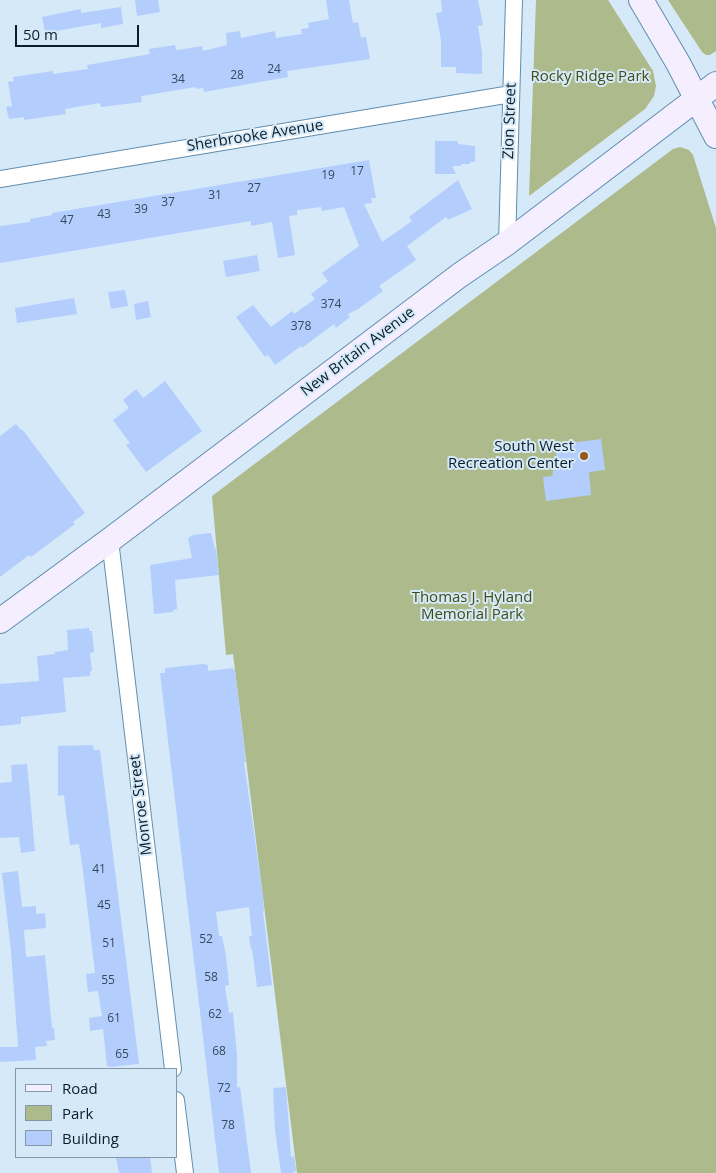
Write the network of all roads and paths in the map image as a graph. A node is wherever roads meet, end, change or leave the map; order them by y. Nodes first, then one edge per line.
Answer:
1 (514, 0) edge
2 (641, 0) edge
3 (716, 84) edge
4 (511, 94) junction
5 (697, 98) junction
6 (716, 136) edge
7 (0, 179) edge
8 (507, 243) junction
9 (110, 540) junction
10 (0, 621) edge
11 (173, 1068) edge
12 (178, 1116) edge
13 (185, 1173) edge

1 - 4 street, Zion Street
2 - 5 main road
3 - 5 main road, New Britain Avenue
4 - 7 street, Sherbrooke Avenue
4 - 8 street, Zion Street
5 - 6 main road
5 - 8 main road, New Britain Avenue
8 - 9 main road, New Britain Avenue
9 - 10 main road, New Britain Avenue
9 - 11 street, Monroe Street
12 - 13 street

